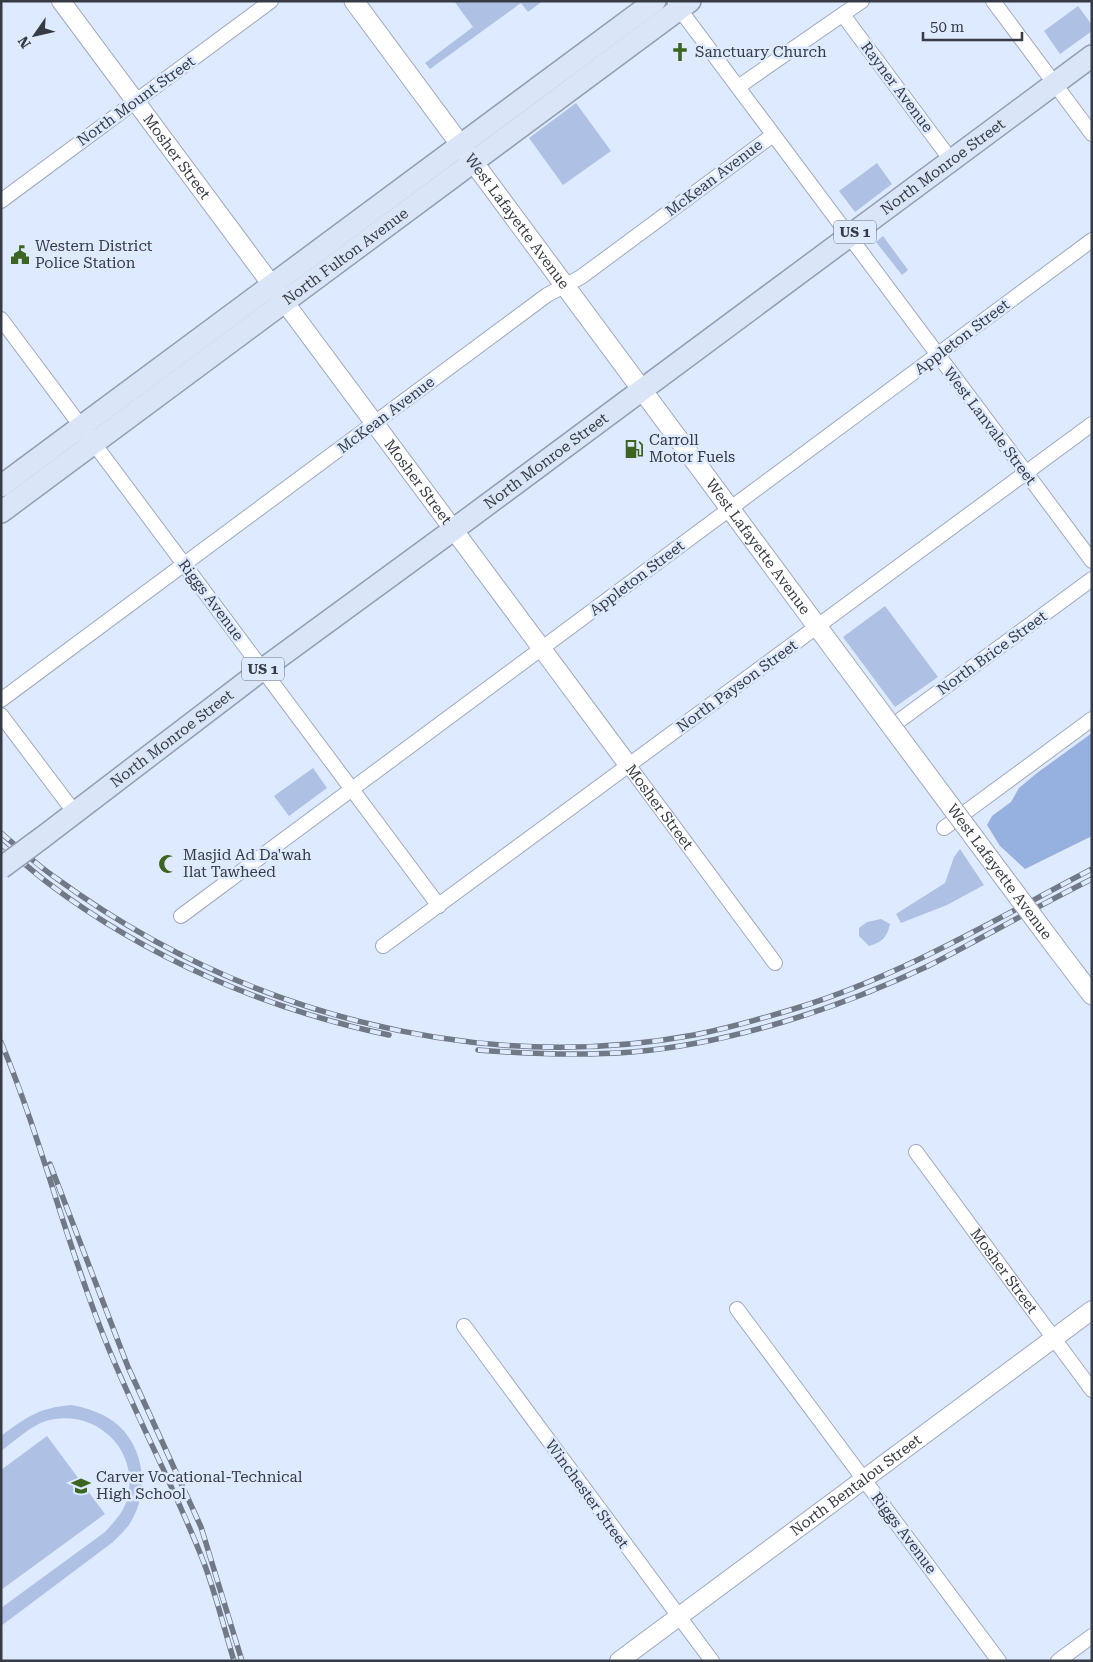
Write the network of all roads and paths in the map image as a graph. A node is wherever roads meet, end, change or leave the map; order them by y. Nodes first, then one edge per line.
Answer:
1 (60, 1) edge
2 (271, 1) edge
3 (354, 1) edge
4 (655, 1) edge
5 (862, 1) edge
6 (993, 1) edge
7 (681, 4) edge
8 (842, 15) junction
9 (1092, 56) edge
10 (1054, 84) junction
11 (738, 88) junction
12 (135, 102) junction
13 (773, 134) junction
14 (1092, 134) edge
15 (466, 153) junction
16 (951, 160) junction
17 (1, 200) edge
18 (849, 236) junction
19 (1092, 240) edge
20 (564, 286) junction
21 (277, 293) junction
22 (1, 319) edge
23 (938, 355) junction
24 (642, 390) junction
25 (374, 423) junction
26 (1092, 424) edge
27 (81, 426) junction
28 (94, 443) junction
29 (1026, 473) junction
30 (1, 486) edge
31 (730, 509) junction
32 (1, 512) edge
33 (453, 530) junction
34 (1092, 561) edge
35 (184, 564) junction
36 (1092, 579) edge
37 (818, 626) junction
38 (542, 649) junction
39 (263, 669) junction
40 (1, 700) edge
41 (1, 715) edge
42 (1092, 720) edge
43 (892, 726) joint
44 (628, 766) junction
45 (352, 789) junction
46 (75, 813) junction
47 (959, 817) junction
48 (944, 828) dead end
49 (1, 868) edge
50 (439, 906) junction
51 (182, 916) dead end
52 (383, 946) dead end
53 (775, 963) dead end
54 (1092, 995) edge
55 (916, 1152) dead end
56 (737, 1309) dead end
57 (1092, 1310) edge
58 (464, 1326) dead end
59 (1054, 1338) junction
60 (1092, 1390) edge
61 (863, 1480) junction
62 (678, 1617) junction
63 (1092, 1636) edge
64 (619, 1661) edge
65 (712, 1661) edge
66 (998, 1661) edge
67 (1058, 1661) edge

1 - 12 street, Mosher Street
2 - 12 street, North Mount Street
3 - 15 main road, West Lafayette Avenue
4 - 15 main road, North Fulton Avenue
5 - 8 street
6 - 10 street
7 - 11 street, West Lanvale Street
7 - 15 main road, North Fulton Avenue
8 - 11 street
8 - 16 street, Rayner Avenue
9 - 10 main road, North Monroe Street / US 1
10 - 14 street
10 - 16 main road, North Monroe Street / US 1
11 - 13 street, West Lanvale Street
12 - 17 street, North Mount Street
12 - 21 street, Mosher Street
13 - 18 street, West Lanvale Street
13 - 20 street, McKean Avenue
15 - 20 main road, West Lafayette Avenue
15 - 21 main road, North Fulton Avenue
16 - 18 main road, North Monroe Street / US 1
18 - 23 street, West Lanvale Street
18 - 24 main road, North Monroe Street / US 1
19 - 23 street, Appleton Street
20 - 24 main road, West Lafayette Avenue
20 - 25 street, McKean Avenue
21 - 25 street, Mosher Street
21 - 27 main road, North Fulton Avenue
21 - 28 main road, North Fulton Avenue
22 - 27 street, Riggs Avenue
23 - 29 street, West Lanvale Street
23 - 31 street, Appleton Street
24 - 31 main road, West Lafayette Avenue
24 - 33 main road, North Monroe Street / US 1
25 - 33 street, Mosher Street
25 - 35 street, McKean Avenue
26 - 29 street, North Payson Street
27 - 28 street, Riggs Avenue
27 - 30 main road, North Fulton Avenue
28 - 32 main road, North Fulton Avenue
28 - 35 street, Riggs Avenue
29 - 34 street, West Lanvale Street
29 - 37 street, North Payson Street
31 - 37 main road, West Lafayette Avenue
31 - 38 street, Appleton Street
33 - 38 street, Mosher Street
33 - 39 main road, North Monroe Street / US 1
35 - 39 street, Riggs Avenue
35 - 40 street, McKean Avenue
36 - 43 street, North Brice Street
37 - 44 street, North Payson Street
37 - 54 main road, West Lafayette Avenue, bridge
38 - 44 street, Mosher Street
38 - 45 street, Appleton Street
39 - 45 street, Riggs Avenue
39 - 46 main road, North Monroe Street / US 1
41 - 46 street
42 - 47 street
43 - 47 street, West Lafayette Avenue
44 - 50 street, North Payson Street
44 - 53 street, Mosher Street
45 - 50 street, Riggs Avenue
45 - 51 street, Appleton Street
46 - 49 main road, North Monroe Street / US 1, bridge
47 - 48 street
50 - 52 street, North Payson Street
55 - 59 street, Mosher Street
56 - 61 street, Riggs Avenue
57 - 59 street, North Bentalou Street
58 - 62 street, Winchester Street
59 - 60 street, Mosher Street
59 - 61 street, North Bentalou Street
61 - 62 street, North Bentalou Street
61 - 66 street, Riggs Avenue
62 - 64 street, North Bentalou Street
62 - 65 street, Winchester Street
63 - 67 street

